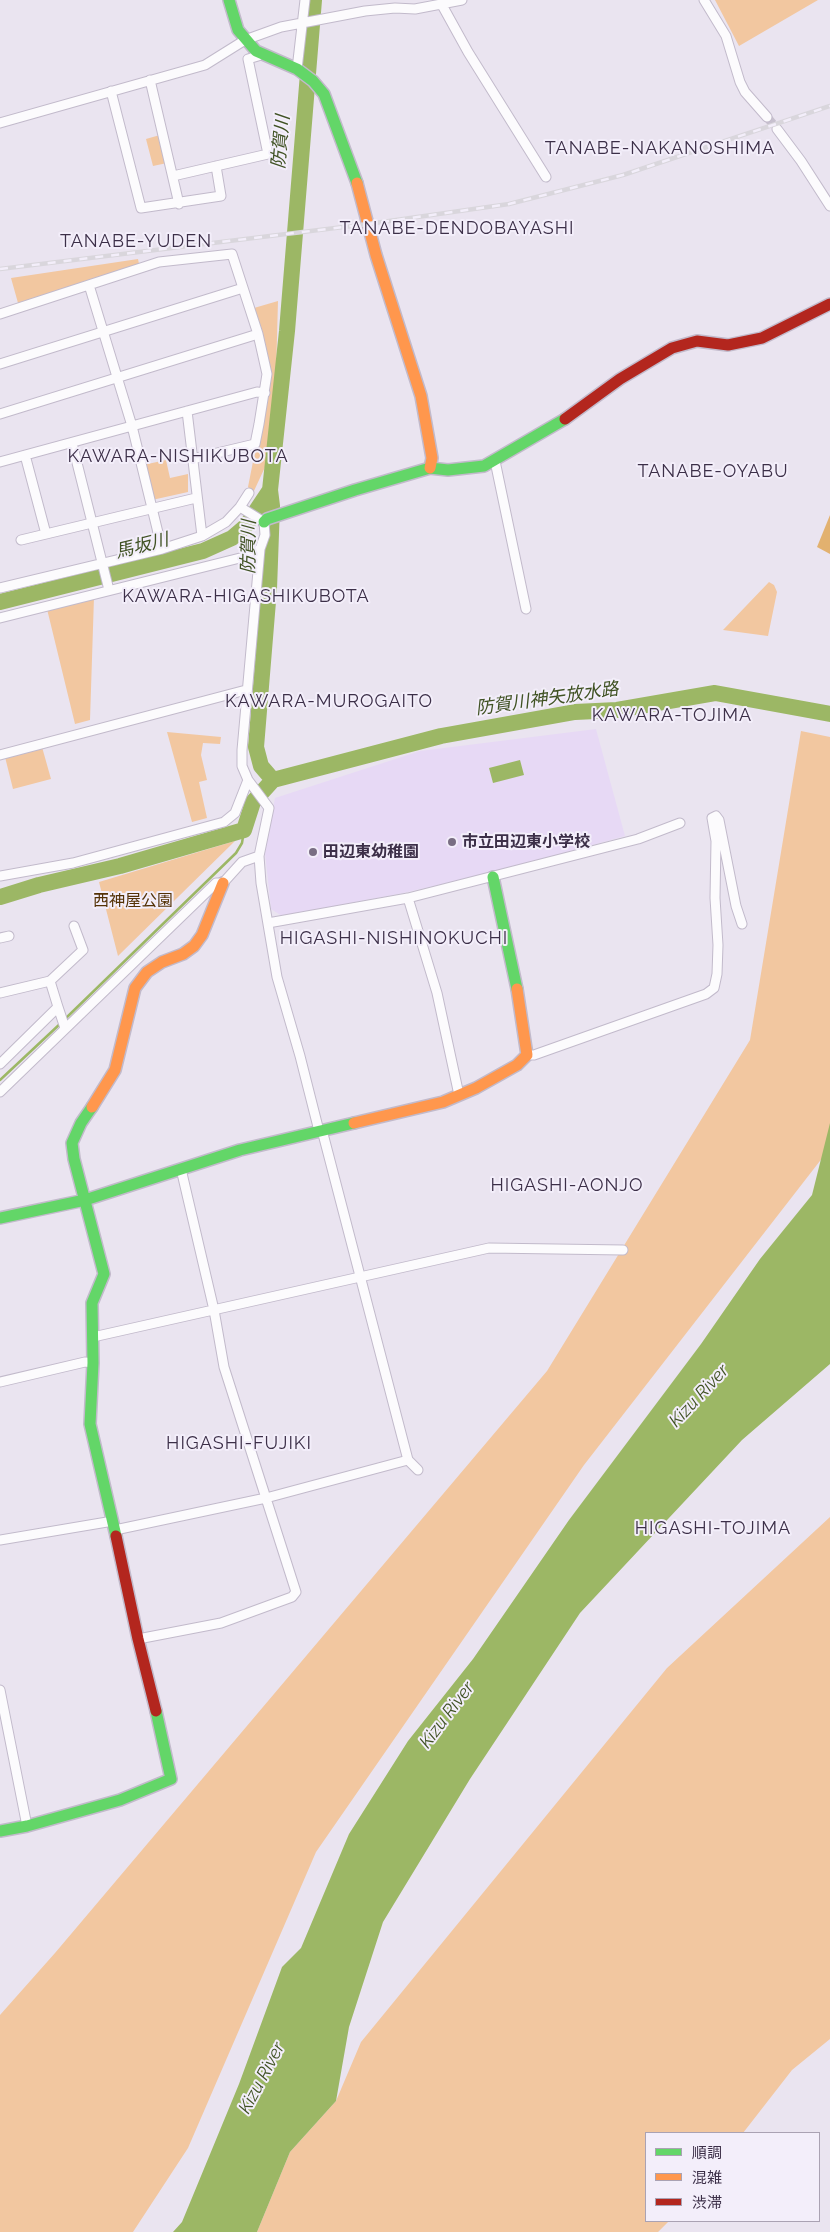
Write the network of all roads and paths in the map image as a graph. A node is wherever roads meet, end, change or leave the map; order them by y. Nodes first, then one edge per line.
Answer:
1 (229, 0) edge
2 (305, 0) edge
3 (462, 0) edge
4 (704, 0) edge
5 (442, 5) junction
6 (303, 22) junction
7 (245, 40) junction
8 (260, 53) junction
9 (299, 71) junction
10 (150, 80) junction
11 (112, 90) junction
12 (767, 117) tunnel mouth
13 (0, 124) edge
14 (777, 129) tunnel mouth
15 (216, 166) junction
16 (173, 176) junction
17 (546, 177) dead end
18 (179, 204) junction
19 (830, 206) edge
20 (89, 285) junction
21 (243, 288) junction
22 (830, 304) edge
23 (0, 314) edge
24 (103, 331) junction
25 (258, 334) junction
26 (0, 364) edge
27 (118, 377) junction
28 (265, 393) junction
29 (187, 411) junction
30 (0, 414) edge
31 (132, 426) junction
32 (72, 443) junction
33 (25, 455) junction
34 (192, 459) junction
35 (495, 460) junction
36 (0, 462) edge
37 (430, 468) junction
38 (249, 493) dead end
39 (196, 498) junction
40 (152, 509) junction
41 (243, 509) junction
42 (267, 519) junction
43 (92, 523) junction
44 (46, 534) junction
45 (202, 536) junction
46 (21, 540) dead end
47 (162, 549) junction
48 (260, 550) junction
49 (103, 567) junction
50 (108, 587) junction
51 (0, 588) edge
52 (526, 609) dead end
53 (0, 618) edge
54 (246, 690) junction
55 (0, 755) edge
56 (251, 783) junction
57 (680, 824) dead end
58 (259, 856) junction
59 (0, 876) edge
60 (493, 877) junction
61 (223, 883) junction
62 (408, 898) junction
63 (268, 923) junction
64 (742, 924) dead end
65 (74, 926) dead end
66 (50, 981) junction
67 (0, 993) edge
68 (58, 1007) junction
69 (65, 1028) junction
70 (527, 1056) junction
71 (0, 1064) edge
72 (0, 1092) edge
73 (459, 1095) junction
74 (320, 1130) junction
75 (182, 1168) junction
76 (85, 1200) junction
77 (0, 1218) edge
78 (623, 1250) dead end
79 (361, 1276) junction
80 (214, 1310) junction
81 (93, 1337) junction
82 (93, 1363) junction
83 (0, 1382) edge
84 (408, 1460) junction
85 (418, 1470) dead end
86 (266, 1498) junction
87 (114, 1526) junction
88 (0, 1540) edge
89 (138, 1640) junction
90 (0, 1690) edge
91 (27, 1826) junction
92 (0, 1831) edge

1 - 7 street
2 - 6 street
3 - 5 street
4 - 12 street
5 - 6 street
5 - 17 street
6 - 7 street
6 - 9 street
7 - 8 street
7 - 10 street
8 - 9 street
8 - 15 street
9 - 37 street
10 - 11 street
10 - 16 street
11 - 13 street
11 - 18 street
14 - 19 street
15 - 16 street
15 - 18 street
16 - 18 street
20 - 21 street
20 - 23 street
20 - 24 street
21 - 24 street
21 - 25 street
22 - 35 street
24 - 26 street
24 - 27 street
25 - 27 street
25 - 28 street
27 - 30 street
27 - 31 street
28 - 29 street
28 - 34 street
29 - 31 street
29 - 34 street
31 - 32 street
31 - 40 street
32 - 33 street
32 - 43 street
33 - 36 street
33 - 44 street
34 - 39 street
35 - 37 street
35 - 52 street
37 - 42 street
38 - 41 street
39 - 40 street
39 - 45 street
40 - 43 street
40 - 47 street
41 - 42 street
41 - 45 street
42 - 48 street
43 - 44 street
43 - 49 street
44 - 46 street
45 - 47 street
47 - 49 street
48 - 50 street
48 - 54 street
49 - 50 street
49 - 51 street
50 - 53 street
54 - 55 street
54 - 56 street
56 - 58 street
56 - 59 street
57 - 60 street
58 - 61 street
58 - 63 street
60 - 62 street
60 - 70 street
61 - 69 street
61 - 76 street
62 - 63 street
62 - 73 street
63 - 74 street
64 - 70 street
65 - 66 street
66 - 67 street
66 - 68 street
68 - 69 street
68 - 71 street
69 - 72 street
70 - 73 street
73 - 74 street
74 - 75 street
74 - 79 street
75 - 76 street
75 - 80 street
76 - 77 street
76 - 81 street
78 - 79 street
79 - 80 street
79 - 84 street
80 - 81 street
80 - 86 street
81 - 82 street
82 - 83 street
82 - 87 street
84 - 85 street
84 - 86 street
86 - 87 street
86 - 89 street
87 - 88 street
87 - 89 street
89 - 91 street
90 - 91 street
91 - 92 street

